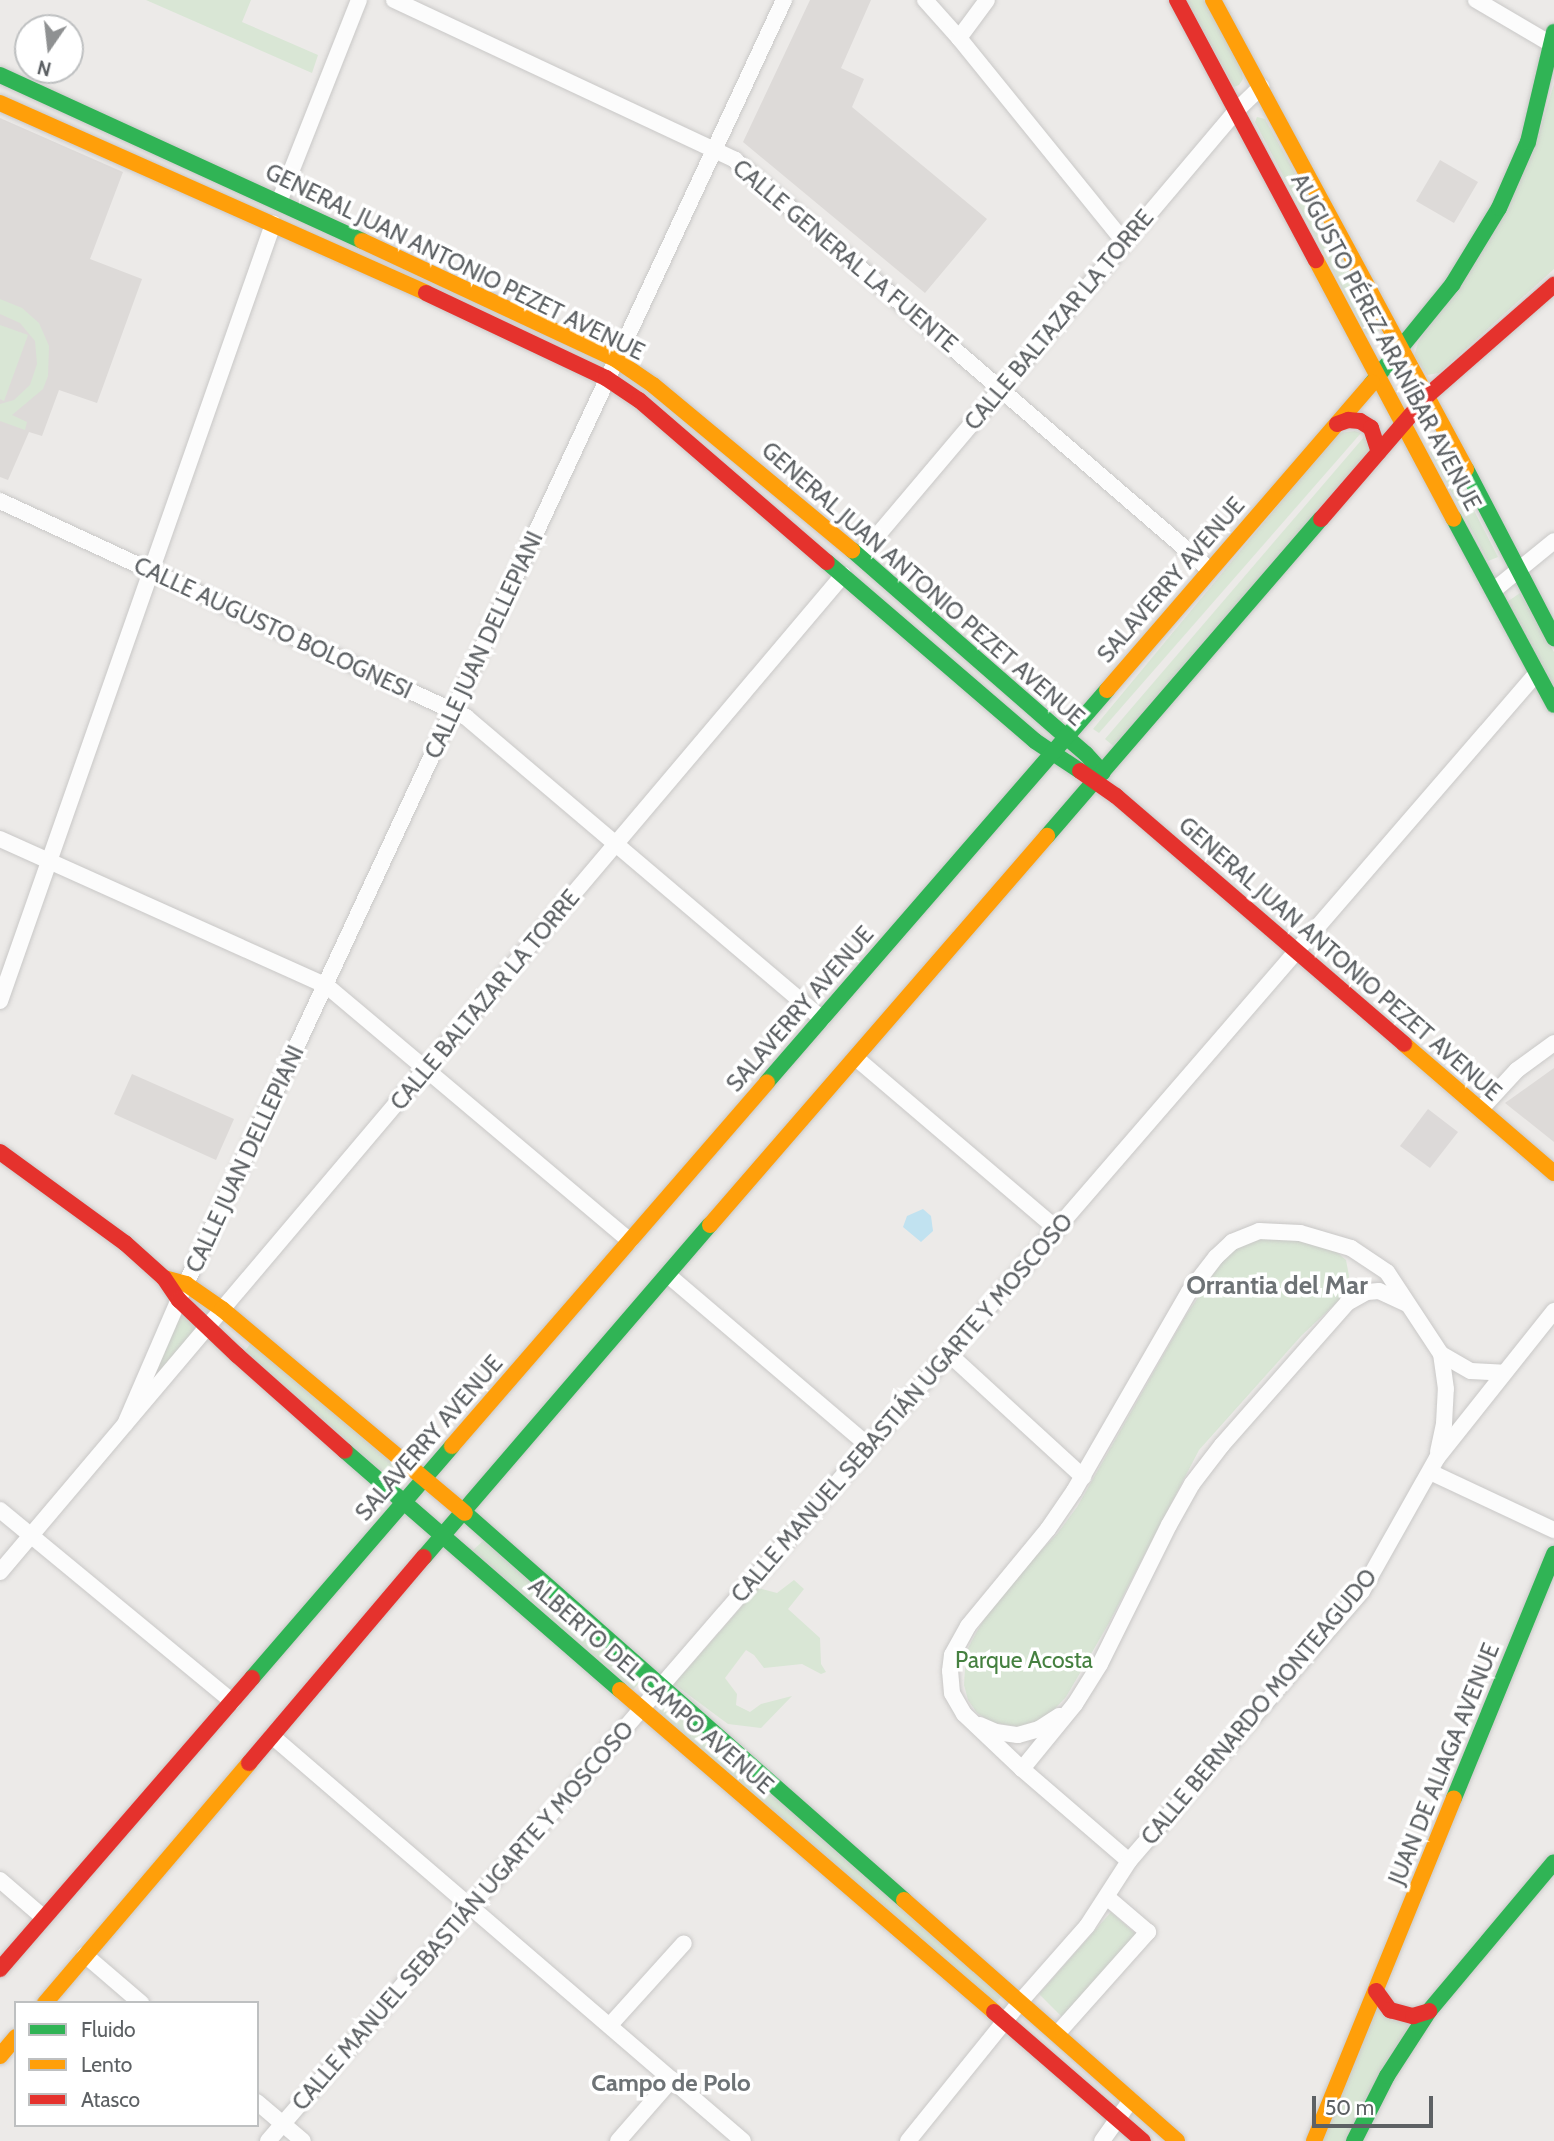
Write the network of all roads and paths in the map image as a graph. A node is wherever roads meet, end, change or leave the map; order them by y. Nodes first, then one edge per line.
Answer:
1 (359, 0) edge
2 (394, 0) edge
3 (784, 0) edge
4 (925, 0) edge
5 (987, 0) edge
6 (1177, 0) edge
7 (1476, 0) edge
8 (1220, 2) edge
9 (959, 38) junction
10 (1553, 38) edge
11 (0, 75) edge
12 (1261, 87) junction
13 (0, 103) edge
14 (1236, 110) junction
15 (716, 151) junction
16 (279, 202) junction
17 (273, 224) junction
18 (1124, 242) junction
19 (1554, 285) edge
20 (1402, 346) junction
21 (615, 359) junction
22 (1378, 377) junction
23 (606, 378) junction
24 (1002, 390) junction
25 (1426, 396) junction
26 (1337, 424) junction
27 (1402, 424) junction
28 (1379, 452) junction
29 (0, 501) edge
30 (1554, 541) edge
31 (860, 556) junction
32 (1210, 570) junction
33 (1518, 570) junction
34 (151, 571) junction
35 (843, 575) junction
36 (1494, 590) junction
37 (1554, 638) edge
38 (1536, 674) junction
39 (1554, 705) edge
40 (454, 711) junction
41 (1066, 737) junction
42 (1052, 752) junction
43 (1099, 778) junction
44 (0, 839) edge
45 (617, 844) junction
46 (50, 863) junction
47 (1296, 951) junction
48 (327, 986) junction
49 (0, 1001) edge
50 (822, 1018) junction
51 (1554, 1044) edge
52 (856, 1058) junction
53 (428, 1068) junction
54 (1481, 1109) junction
55 (0, 1152) edge
56 (1554, 1172) edge
57 (1057, 1229) junction
58 (630, 1241) junction
59 (1351, 1248) junction
60 (668, 1275) junction
61 (183, 1291) junction
62 (1357, 1296) junction
63 (222, 1309) junction
64 (1413, 1310) junction
65 (1554, 1311) edge
66 (207, 1326) junction
67 (949, 1354) junction
68 (1441, 1354) junction
69 (1504, 1373) junction
70 (125, 1424) junction
71 (869, 1446) junction
72 (1433, 1465) junction
73 (1083, 1477) junction
74 (425, 1478) junction
75 (404, 1503) junction
76 (0, 1510) edge
77 (463, 1511) junction
78 (1554, 1531) edge
79 (30, 1535) junction
80 (443, 1535) junction
81 (1554, 1554) edge
82 (0, 1572) edge
83 (662, 1686) junction
84 (232, 1701) junction
85 (1075, 1704) junction
86 (642, 1709) junction
87 (960, 1709) junction
88 (272, 1736) junction
89 (1022, 1769) junction
90 (1129, 1861) junction
91 (1553, 1866) edge
92 (0, 1880) edge
93 (1108, 1898) junction
94 (471, 1906) junction
95 (44, 1918) junction
96 (684, 1943) dead end
97 (85, 1955) junction
98 (0, 1969) edge
99 (1376, 1991) junction
100 (47, 2001) edge
101 (139, 2001) edge
102 (1020, 2002) junction
103 (1429, 2011) junction
104 (1004, 2022) junction
105 (1363, 2023) junction
106 (610, 2025) junction
107 (1057, 2034) junction
108 (14, 2039) edge
109 (1406, 2045) junction
110 (0, 2056) edge
111 (672, 2078) junction
112 (1131, 2100) junction
113 (259, 2104) edge
114 (1117, 2120) junction
115 (283, 2124) junction
116 (268, 2141) edge
117 (303, 2141) edge
118 (618, 2141) edge
119 (743, 2141) edge
120 (908, 2141) edge
121 (1102, 2141) edge
122 (1143, 2141) edge
123 (1177, 2141) edge
124 (1314, 2141) edge
125 (1354, 2141) edge

1 - 16 street
2 - 15 street, CALLE GENERAL LA FUENTE
3 - 15 street, CALLE JUAN DELLEPIANI
4 - 9 street
5 - 9 street
6 - 14 main road, AUGUSTO PÉREZ ARANÍBAR AVENUE
7 - 10 street
8 - 12 main road, AUGUSTO PÉREZ ARANÍBAR AVENUE
9 - 18 street
10 - 20 main road, SALAVERRY AVENUE
11 - 16 main road, GENERAL JUAN ANTONIO PEZET AVENUE
12 - 14 street, CALLE BALTAZAR LA TORRE
12 - 20 main road, AUGUSTO PÉREZ ARANÍBAR AVENUE
13 - 17 main road, GENERAL JUAN ANTONIO PEZET AVENUE
14 - 18 street, CALLE BALTAZAR LA TORRE
14 - 22 main road, AUGUSTO PÉREZ ARANÍBAR AVENUE
15 - 21 street, CALLE JUAN DELLEPIANI
15 - 24 street, CALLE GENERAL LA FUENTE
16 - 21 main road, GENERAL JUAN ANTONIO PEZET AVENUE
17 - 23 main road, GENERAL JUAN ANTONIO PEZET AVENUE
17 - 34 street
18 - 24 street, CALLE BALTAZAR LA TORRE
19 - 25 main road
20 - 22 main road, SALAVERRY AVENUE
20 - 25 main road, AUGUSTO PÉREZ ARANÍBAR AVENUE
21 - 23 street, CALLE JUAN DELLEPIANI
21 - 31 main road, GENERAL JUAN ANTONIO PEZET AVENUE
22 - 26 main road, SALAVERRY AVENUE
22 - 27 main road, AUGUSTO PÉREZ ARANÍBAR AVENUE
23 - 35 main road, GENERAL JUAN ANTONIO PEZET AVENUE
23 - 40 street, CALLE JUAN DELLEPIANI
24 - 31 street, CALLE BALTAZAR LA TORRE
24 - 32 street, CALLE GENERAL LA FUENTE
25 - 27 main road
25 - 33 main road, AUGUSTO PÉREZ ARANÍBAR AVENUE
26 - 28 main road
26 - 32 main road, SALAVERRY AVENUE
27 - 28 main road
27 - 36 main road, AUGUSTO PÉREZ ARANÍBAR AVENUE
28 - 43 main road
29 - 34 street, CALLE AUGUSTO BOLOGNESI
30 - 33 street
31 - 41 main road, GENERAL JUAN ANTONIO PEZET AVENUE
32 - 41 main road, SALAVERRY AVENUE
33 - 36 street
33 - 37 main road, AUGUSTO PÉREZ ARANÍBAR AVENUE
34 - 40 street, CALLE AUGUSTO BOLOGNESI
34 - 46 street
35 - 42 main road, GENERAL JUAN ANTONIO PEZET AVENUE
35 - 45 street, CALLE BALTAZAR LA TORRE
36 - 38 main road, AUGUSTO PÉREZ ARANÍBAR AVENUE
38 - 39 main road, AUGUSTO PÉREZ ARANÍBAR AVENUE
38 - 47 street, CALLE MANUEL SEBASTIÁN UGARTE Y MOSCOSO
40 - 45 street, CALLE AUGUSTO BOLOGNESI
40 - 48 street, CALLE JUAN DELLEPIANI
41 - 42 main road, SALAVERRY AVENUE
41 - 43 main road, GENERAL JUAN ANTONIO PEZET AVENUE
42 - 43 main road, GENERAL JUAN ANTONIO PEZET AVENUE
42 - 50 main road, SALAVERRY AVENUE
43 - 47 main road, GENERAL JUAN ANTONIO PEZET AVENUE
43 - 52 main road
44 - 46 street
45 - 50 street, CALLE AUGUSTO BOLOGNESI
45 - 53 street, CALLE BALTAZAR LA TORRE
46 - 48 street
46 - 49 street
47 - 54 main road, GENERAL JUAN ANTONIO PEZET AVENUE
47 - 57 street, CALLE MANUEL SEBASTIÁN UGARTE Y MOSCOSO
48 - 53 street
48 - 61 street, CALLE JUAN DELLEPIANI
50 - 58 main road, SALAVERRY AVENUE
51 - 54 street
52 - 57 street
52 - 60 main road
53 - 58 street
53 - 63 street, CALLE BALTAZAR LA TORRE
54 - 56 main road, GENERAL JUAN ANTONIO PEZET AVENUE
55 - 61 main road, ALBERTO DEL CAMPO AVENUE
57 - 67 street, CALLE MANUEL SEBASTIÁN UGARTE Y MOSCOSO
58 - 74 main road, SALAVERRY AVENUE
59 - 62 street
59 - 64 street
59 - 73 street
60 - 71 street
60 - 77 main road
61 - 63 main road, ALBERTO DEL CAMPO AVENUE
61 - 66 main road, ALBERTO DEL CAMPO AVENUE
61 - 70 street, CALLE BALTAZAR LA TORRE
62 - 64 street
62 - 85 street
63 - 66 street, CALLE BALTAZAR LA TORRE
63 - 74 main road, ALBERTO DEL CAMPO AVENUE
64 - 68 street
65 - 69 street, CALLE BERNARDO MONTEAGUDO
66 - 70 street, CALLE BALTAZAR LA TORRE
66 - 75 main road, ALBERTO DEL CAMPO AVENUE
67 - 71 street, CALLE MANUEL SEBASTIÁN UGARTE Y MOSCOSO
67 - 73 street
68 - 69 street
68 - 72 street
69 - 72 street, CALLE BERNARDO MONTEAGUDO
70 - 79 street, CALLE BALTAZAR LA TORRE
71 - 83 street, CALLE MANUEL SEBASTIÁN UGARTE Y MOSCOSO
72 - 78 street
72 - 90 street, CALLE BERNARDO MONTEAGUDO
73 - 87 street
74 - 75 main road, SALAVERRY AVENUE
74 - 77 main road, ALBERTO DEL CAMPO AVENUE
75 - 80 main road, ALBERTO DEL CAMPO AVENUE
75 - 84 main road, SALAVERRY AVENUE
76 - 79 street
77 - 80 main road
77 - 83 main road, ALBERTO DEL CAMPO AVENUE
79 - 82 street, CALLE BALTAZAR LA TORRE
79 - 84 street
80 - 86 main road, ALBERTO DEL CAMPO AVENUE
80 - 88 main road
81 - 99 main road, JUAN DE ALIAGA AVENUE
83 - 86 street, CALLE MANUEL SEBASTIÁN UGARTE Y MOSCOSO
83 - 102 main road, ALBERTO DEL CAMPO AVENUE
84 - 95 main road, SALAVERRY AVENUE
85 - 87 street
85 - 89 street
86 - 94 street, CALLE MANUEL SEBASTIÁN UGARTE Y MOSCOSO
86 - 104 main road, ALBERTO DEL CAMPO AVENUE
87 - 89 street
88 - 94 street
88 - 97 main road
89 - 90 street
90 - 93 street, CALLE BERNARDO MONTEAGUDO
91 - 103 main road
92 - 95 street
93 - 102 street, CALLE BERNARDO MONTEAGUDO
93 - 107 street
94 - 106 street
94 - 115 street, CALLE MANUEL SEBASTIÁN UGARTE Y MOSCOSO
95 - 98 main road, SALAVERRY AVENUE
96 - 106 street
97 - 100 main road
97 - 101 street
99 - 103 main road
99 - 105 main road, JUAN DE ALIAGA AVENUE
102 - 104 street, CALLE BERNARDO MONTEAGUDO
102 - 107 main road, ALBERTO DEL CAMPO AVENUE
103 - 109 main road
104 - 114 main road, ALBERTO DEL CAMPO AVENUE
104 - 120 street, CALLE BERNARDO MONTEAGUDO
105 - 109 main road
105 - 124 main road, JUAN DE ALIAGA AVENUE
106 - 111 street
107 - 112 main road, ALBERTO DEL CAMPO AVENUE
108 - 110 main road
109 - 125 main road
111 - 118 street
111 - 119 street
112 - 114 street
112 - 123 main road, ALBERTO DEL CAMPO AVENUE
113 - 115 street
114 - 121 street
114 - 122 main road, ALBERTO DEL CAMPO AVENUE
115 - 116 street, CALLE MANUEL SEBASTIÁN UGARTE Y MOSCOSO
115 - 117 street

